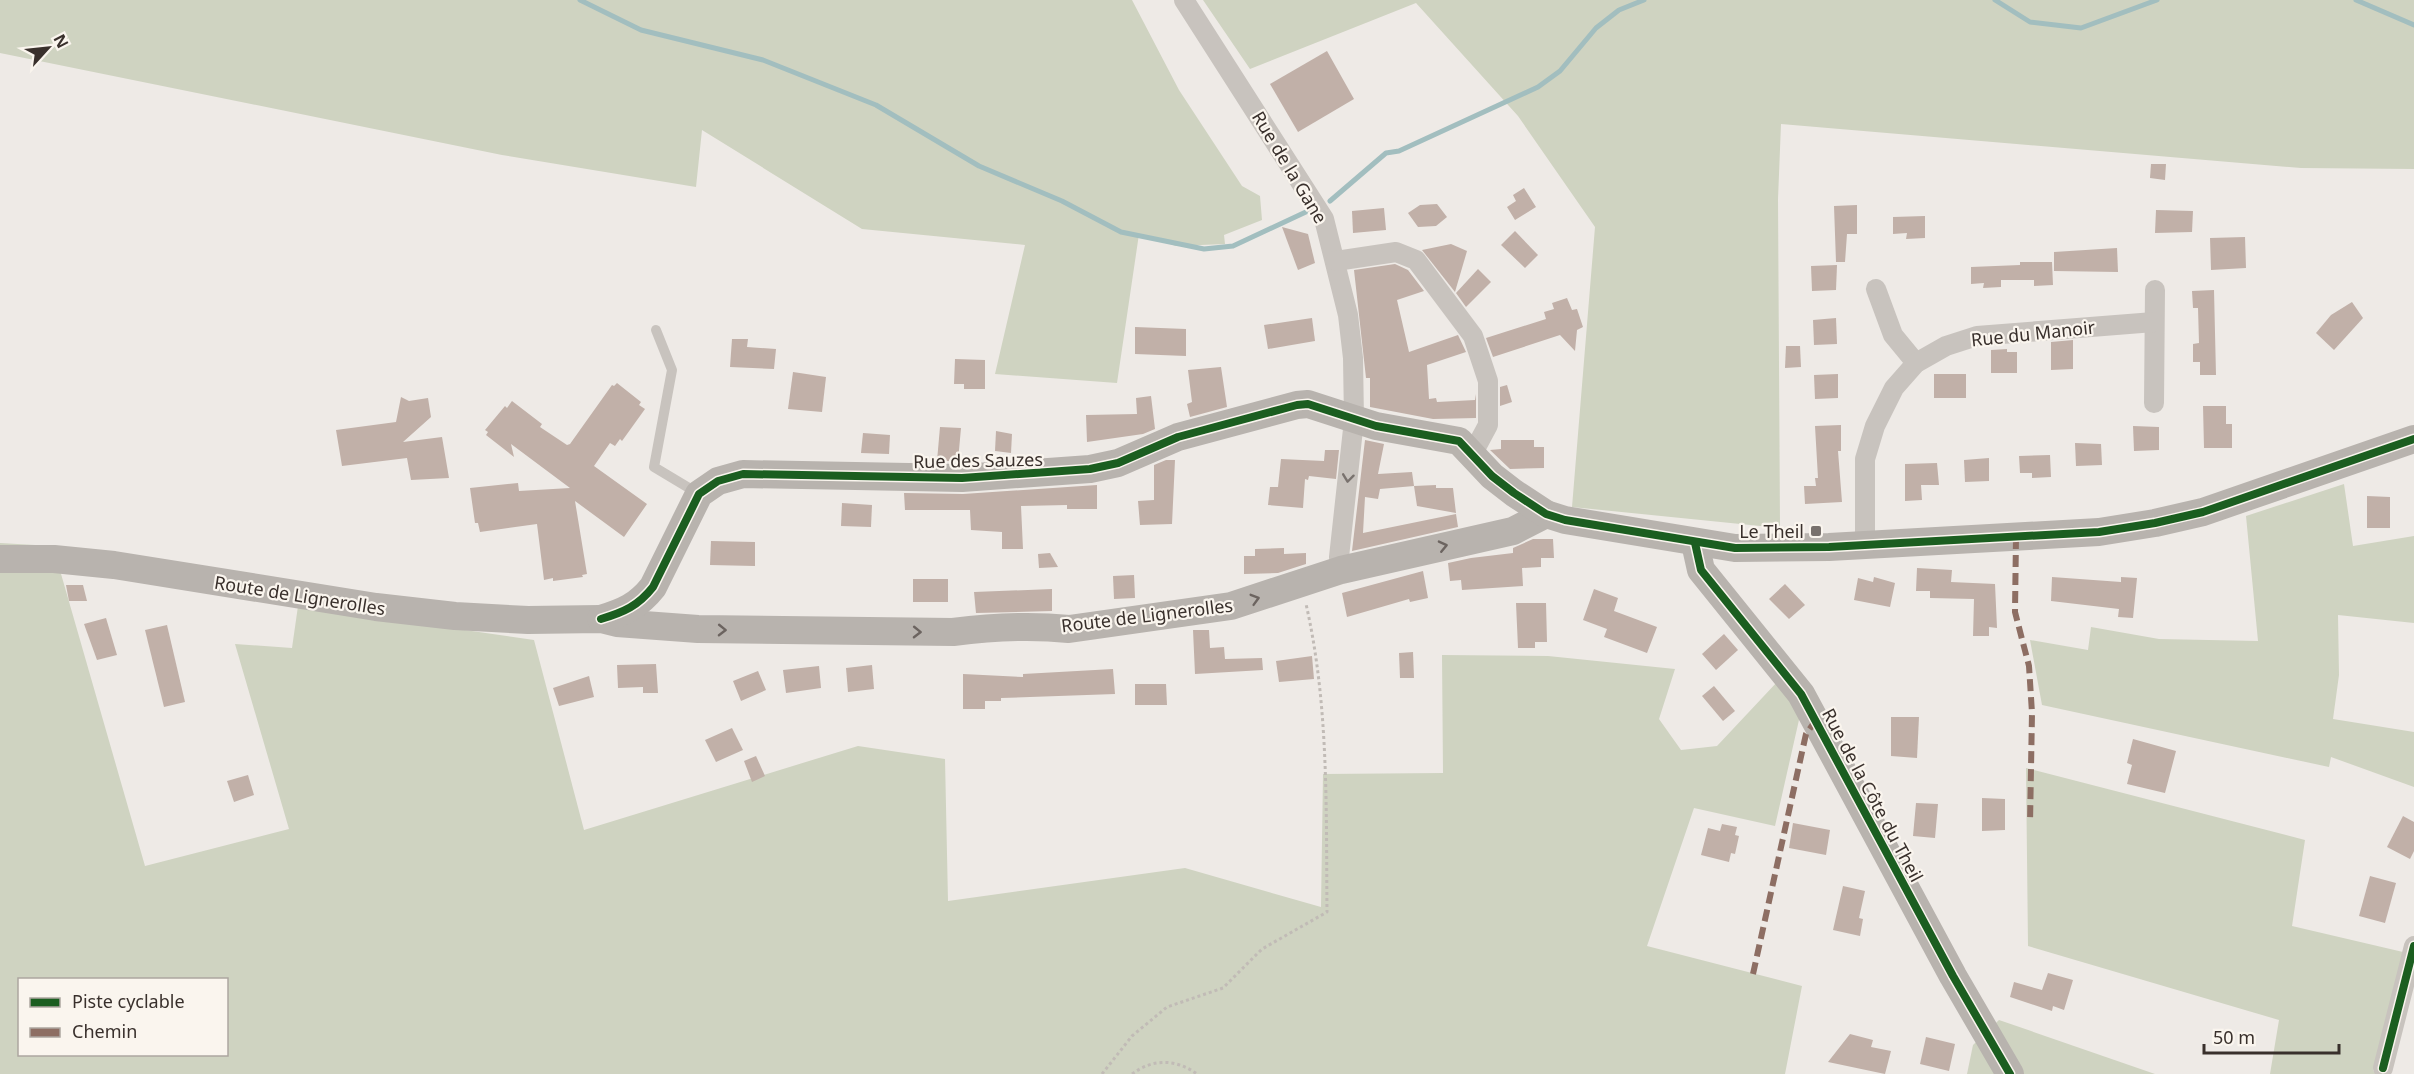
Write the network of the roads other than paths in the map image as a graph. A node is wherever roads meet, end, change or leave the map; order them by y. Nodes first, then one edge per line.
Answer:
1 (1184, 0) edge
2 (1336, 261) junction
3 (1876, 290) dead end
4 (2155, 290) dead end
5 (2154, 322) junction
6 (656, 330) dead end
7 (1916, 363) junction
8 (2154, 403) dead end
9 (1354, 420) junction
10 (2414, 439) edge
11 (1473, 453) junction
12 (699, 494) junction
13 (1545, 514) junction
14 (1695, 543) junction
15 (1865, 545) junction
16 (0, 559) edge
17 (1341, 570) junction
18 (653, 587) junction
19 (601, 619) junction
20 (663, 626) junction
21 (2414, 946) edge
22 (2383, 1068) dead end
23 (2010, 1074) edge

1 - 2 street, Rue de la Gane
2 - 9 street, Rue de la Gane
2 - 11 street
3 - 7 street
4 - 5 street
5 - 7 street, Rue du Manoir
5 - 8 street
6 - 12 lane
7 - 15 street, Rue du Manoir
9 - 11 street
9 - 12 street, Rue des Sauzes
9 -> 17 street, Rue de la Gane
10 - 15 street
11 - 13 street
12 - 18 street
13 - 14 street
17 -> 13 street, Route de Lignerolles
14 - 15 street
14 - 23 street, Rue de la Côte du Theil
16 - 19 street, Route de Lignerolles
20 -> 17 street, Route de Lignerolles
18 - 19 street
18 - 20 street
19 - 20 street, Route de Lignerolles
21 - 22 street

